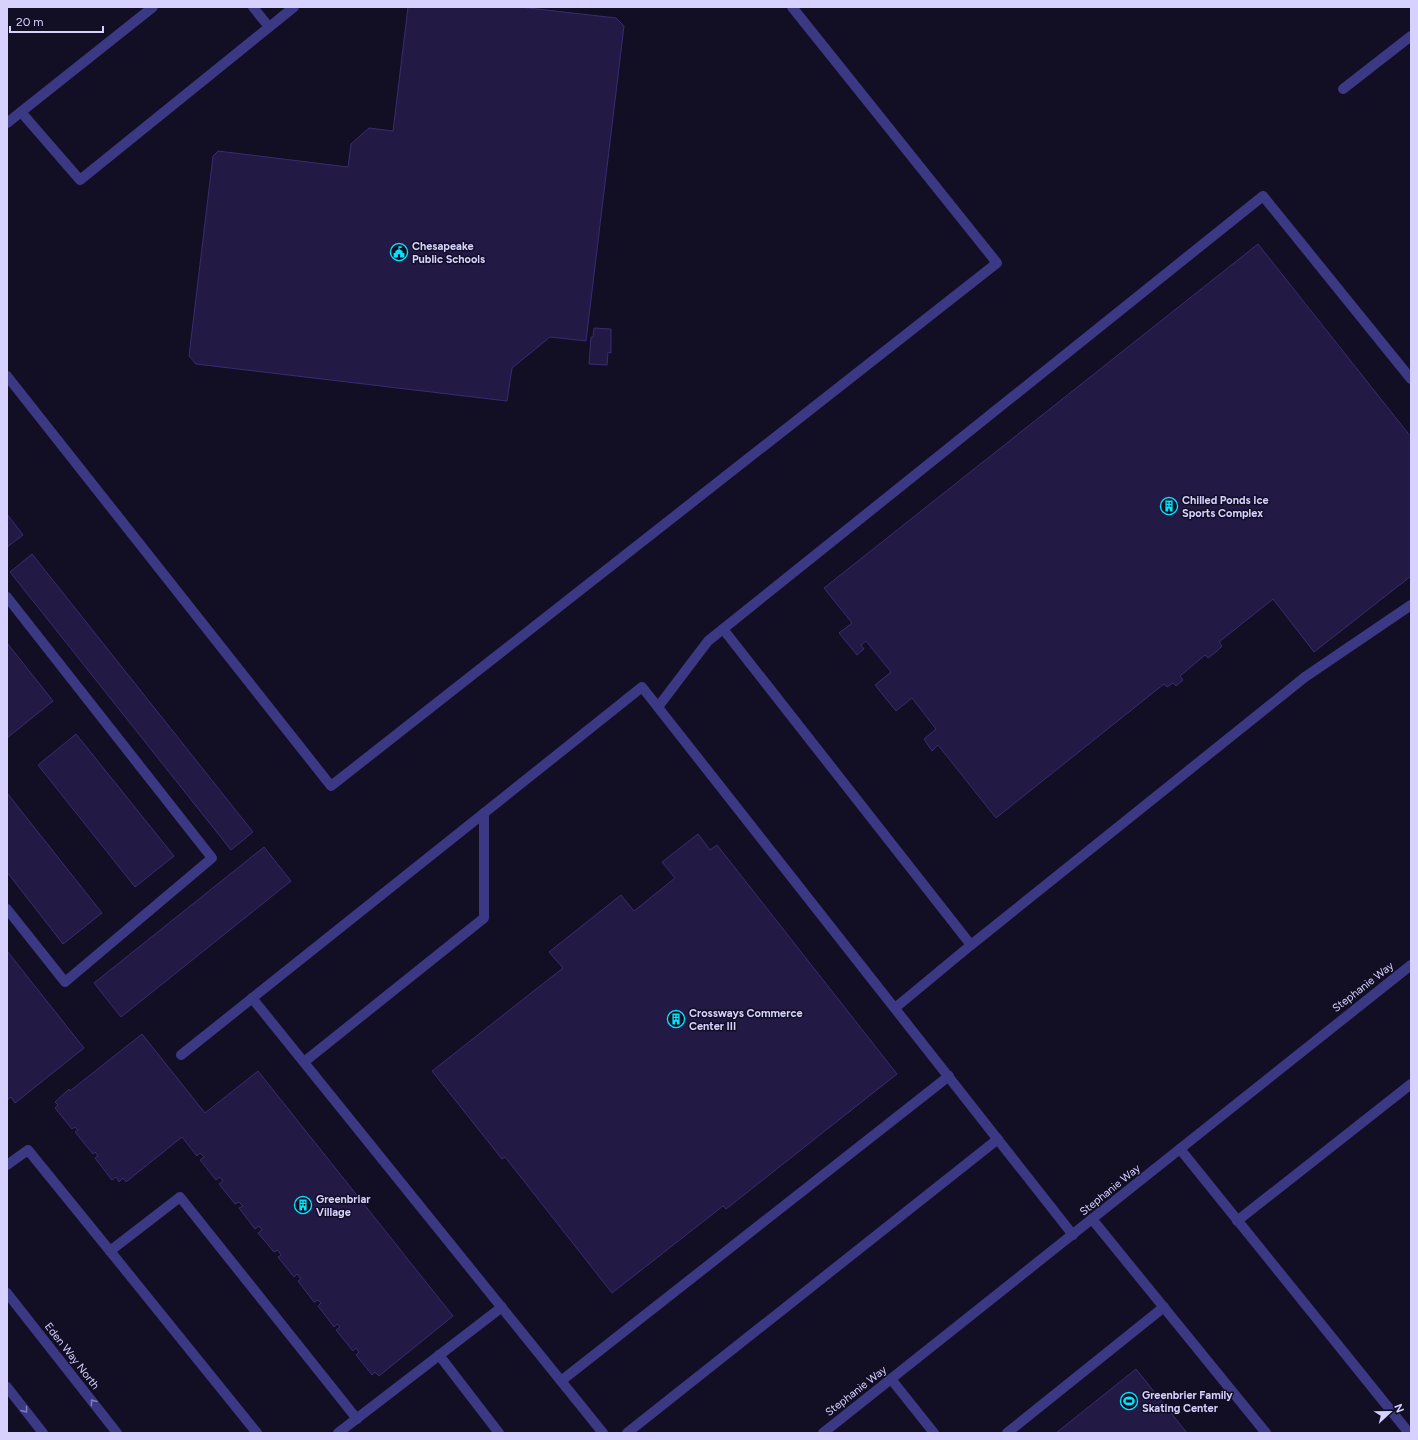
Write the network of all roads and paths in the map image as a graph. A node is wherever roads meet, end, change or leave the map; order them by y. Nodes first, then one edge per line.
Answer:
1 (153, 7) edge
2 (253, 7) edge
3 (294, 7) edge
4 (792, 7) edge
5 (269, 27) junction
6 (1411, 36) edge
7 (1343, 89) dead end
8 (21, 112) junction
9 (7, 123) edge
10 (7, 376) edge
11 (1411, 379) edge
12 (7, 597) edge
13 (1411, 605) edge
14 (723, 629) junction
15 (658, 707) junction
16 (484, 813) junction
17 (7, 909) edge
18 (971, 945) junction
19 (1411, 965) edge
20 (252, 998) junction
21 (895, 1008) junction
22 (181, 1055) dead end
23 (304, 1062) junction
24 (949, 1076) junction
25 (1411, 1084) edge
26 (998, 1139) junction
27 (1180, 1149) junction
28 (7, 1165) edge
29 (1092, 1219) junction
30 (1237, 1221) junction
31 (1073, 1234) junction
32 (110, 1251) junction
33 (7, 1293) edge
34 (502, 1307) junction
35 (1164, 1307) junction
36 (439, 1355) junction
37 (891, 1379) junction
38 (561, 1381) junction
39 (7, 1387) edge
40 (357, 1419) junction
41 (43, 1433) edge
42 (117, 1433) edge
43 (257, 1433) edge
44 (338, 1433) edge
45 (499, 1433) edge
46 (603, 1433) edge
47 (627, 1433) edge
48 (823, 1433) edge
49 (934, 1433) edge
50 (1007, 1433) edge
51 (1266, 1433) edge
52 (1410, 1433) edge

1 - 8 street
2 - 5 street
3 - 5 street
4 - 10 street
5 - 8 street
6 - 7 street
8 - 9 street
11 - 14 street
12 - 17 street
13 - 18 street
14 - 15 street
14 - 18 street
15 - 16 street
15 - 21 street
16 - 20 street
16 - 23 street
18 - 21 street
19 - 27 street, Stephanie Way
20 - 22 street
20 - 23 street
21 - 24 street
23 - 34 street
24 - 26 street
24 - 38 street
25 - 30 street
26 - 31 street
26 - 47 street
27 - 29 street, Stephanie Way
27 - 30 street
28 - 32 street
29 - 31 street, Stephanie Way
29 - 35 street
30 - 52 street
31 - 37 street, Stephanie Way
32 - 40 street
32 - 43 street
42 -> 33 street, Eden Way North
34 - 36 street
34 - 38 street
35 - 50 street
35 - 51 street
36 - 40 street
36 - 45 street
37 - 48 street, Stephanie Way
37 - 49 street
38 - 46 street
39 -> 41 street
40 - 44 street

